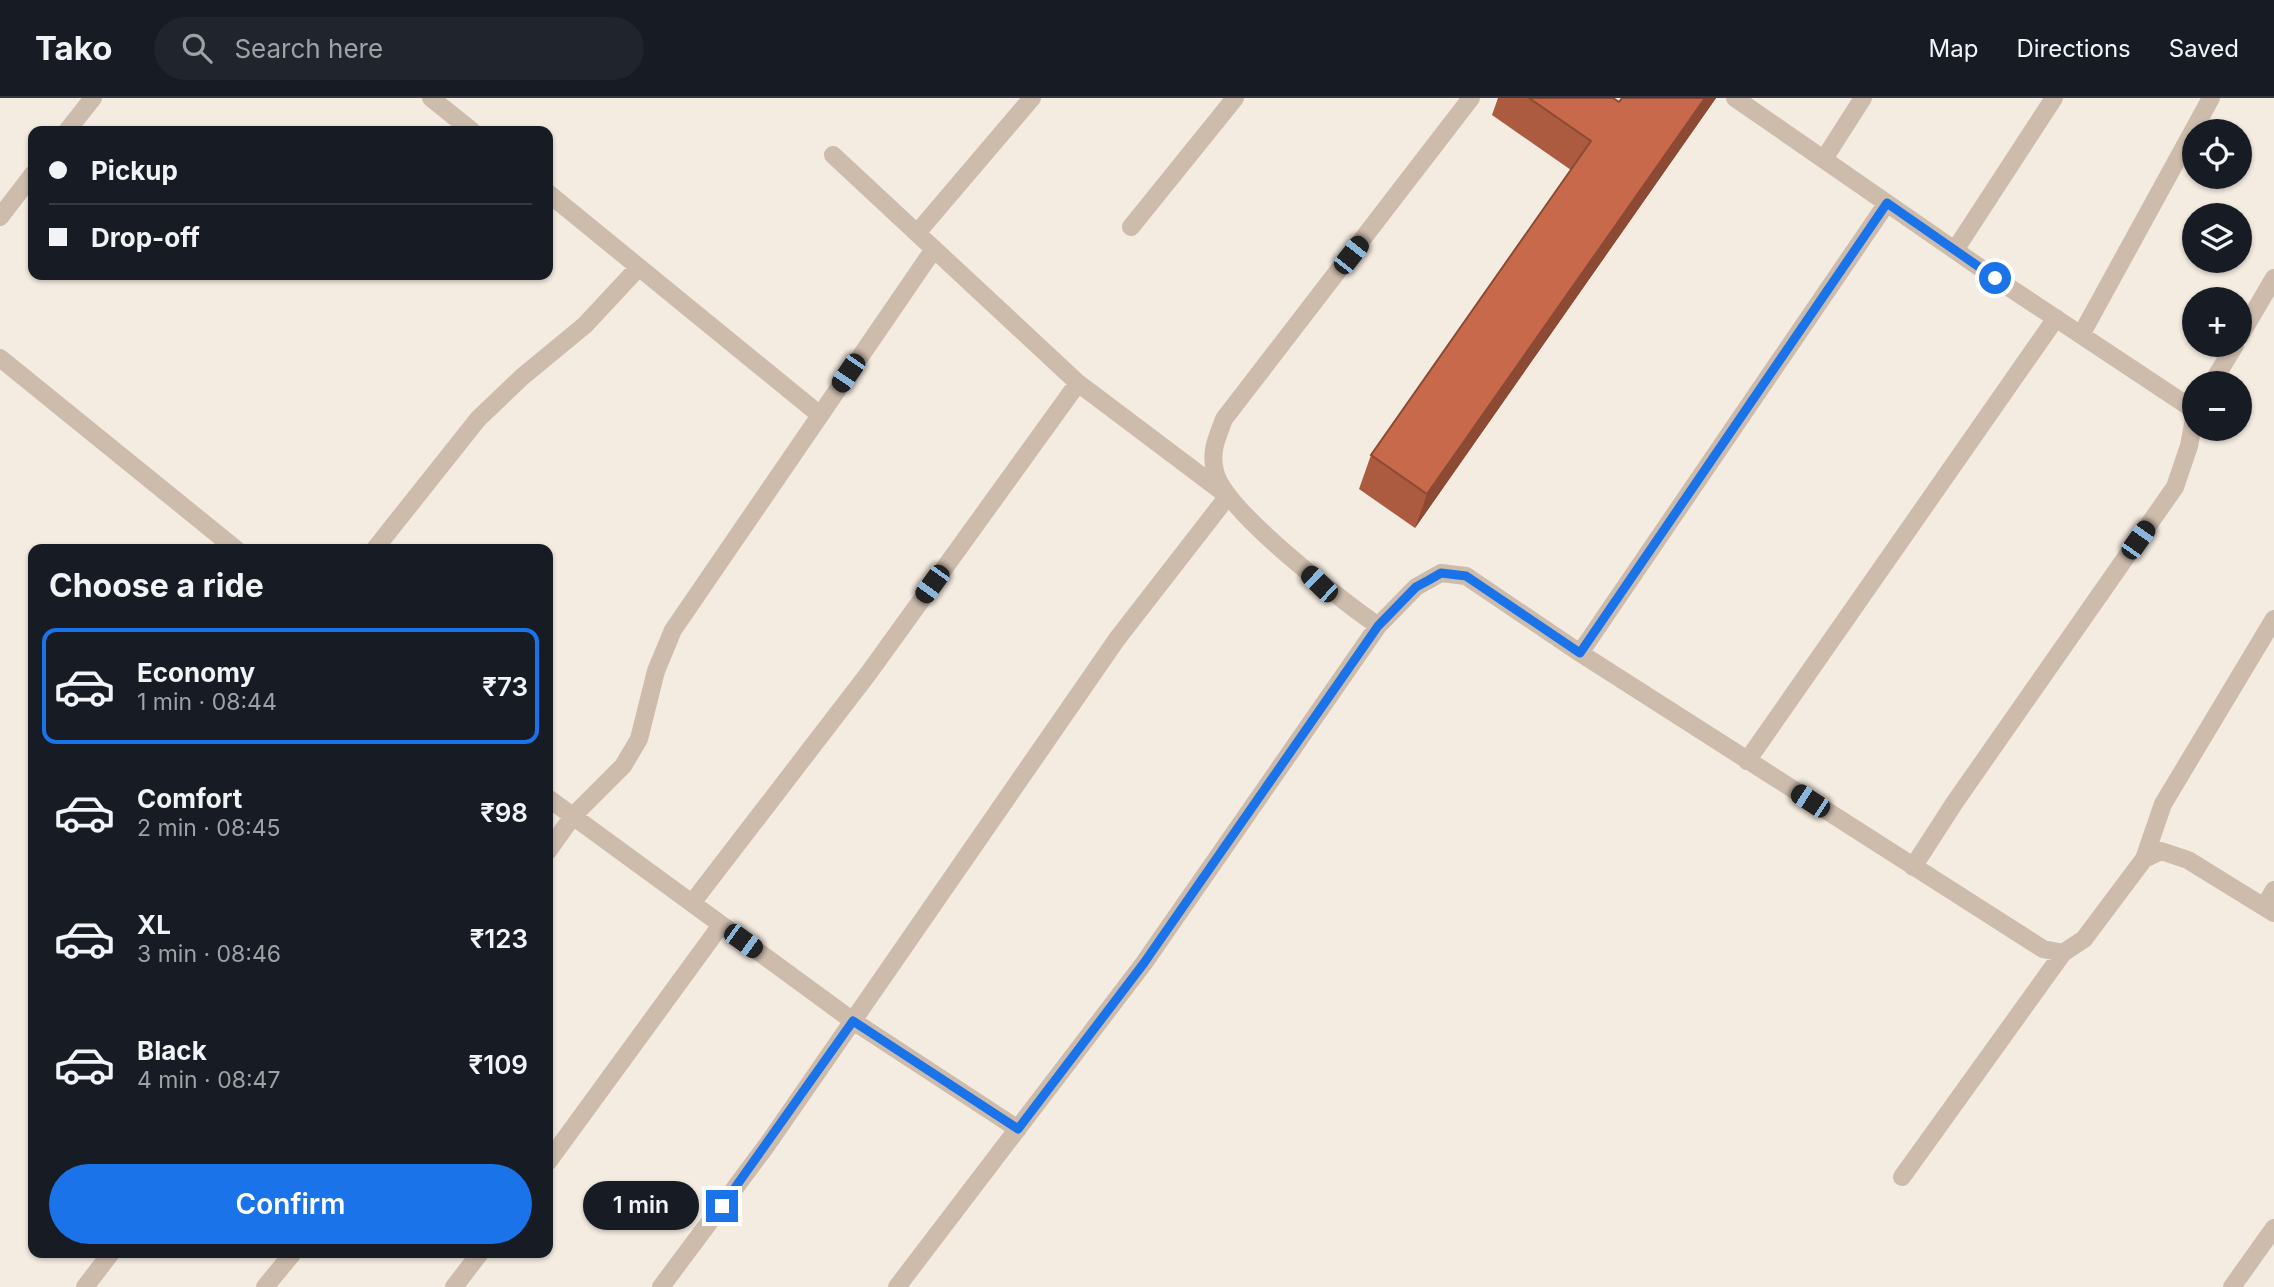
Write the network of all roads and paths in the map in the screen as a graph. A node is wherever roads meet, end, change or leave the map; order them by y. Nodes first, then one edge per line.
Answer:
1 (93, 98) edge
2 (431, 98) edge
3 (1032, 98) edge
4 (1235, 98) edge
5 (1471, 98) edge
6 (1735, 98) edge
7 (1863, 98) edge
8 (2054, 98) edge
9 (2211, 98) edge
10 (71, 126) edge
11 (466, 126) edge
12 (833, 155) dead end
13 (1824, 159) junction
14 (28, 181) edge
15 (553, 197) edge
16 (1887, 203) junction
17 (0, 217) edge
18 (1131, 227) dead end
19 (917, 233) junction
20 (934, 249) junction
21 (1955, 250) junction
22 (639, 267) junction
23 (2274, 278) edge
24 (2252, 316) edge
25 (2056, 318) junction
26 (2081, 335) junction
27 (0, 358) edge
28 (1078, 383) junction
29 (2182, 402) edge
30 (820, 415) junction
31 (2190, 441) edge
32 (1228, 496) junction
33 (230, 544) edge
34 (379, 544) edge
35 (2274, 619) edge
36 (1378, 626) junction
37 (1580, 653) junction
38 (1747, 761) junction
39 (553, 802) edge
40 (573, 816) junction
41 (553, 844) edge
42 (2144, 859) junction
43 (1913, 867) junction
44 (2274, 890) edge
45 (692, 903) junction
46 (2269, 910) edge
47 (721, 925) junction
48 (2063, 953) junction
49 (853, 1021) junction
50 (1018, 1129) junction
51 (553, 1155) edge
52 (1902, 1177) dead end
53 (2274, 1228) edge
54 (107, 1258) edge
55 (289, 1258) edge
56 (476, 1258) edge
57 (85, 1287) edge
58 (265, 1287) edge
59 (454, 1287) edge
60 (661, 1287) edge
61 (897, 1287) edge
62 (2232, 1287) edge

1 - 10 street
2 - 11 street
3 - 19 street
4 - 18 street
5 - 32 street
6 - 13 street
7 - 13 street
8 - 21 street
9 - 26 street
12 - 19 street
13 - 16 street
14 - 17 street
15 - 22 street
16 - 21 street
16 - 37 street
19 - 20 street
20 - 28 street
20 - 30 street
21 - 25 street
22 - 30 street
22 - 34 street
23 - 24 street
25 - 26 street
25 - 38 street
26 - 29 street
27 - 33 street
28 - 32 street
28 - 45 street
30 - 40 street
31 - 43 street
32 - 36 street
32 - 49 street
35 - 42 street
36 - 37 street
36 - 50 street
37 - 38 street
38 - 43 street
39 - 40 street
40 - 41 street
40 - 45 street
42 - 46 street
42 - 48 street
43 - 48 street
44 - 46 street
45 - 47 street
47 - 49 street
47 - 51 street
48 - 52 street
49 - 50 street
49 - 60 street
50 - 61 street
53 - 62 street
54 - 57 street
55 - 58 street
56 - 59 street

